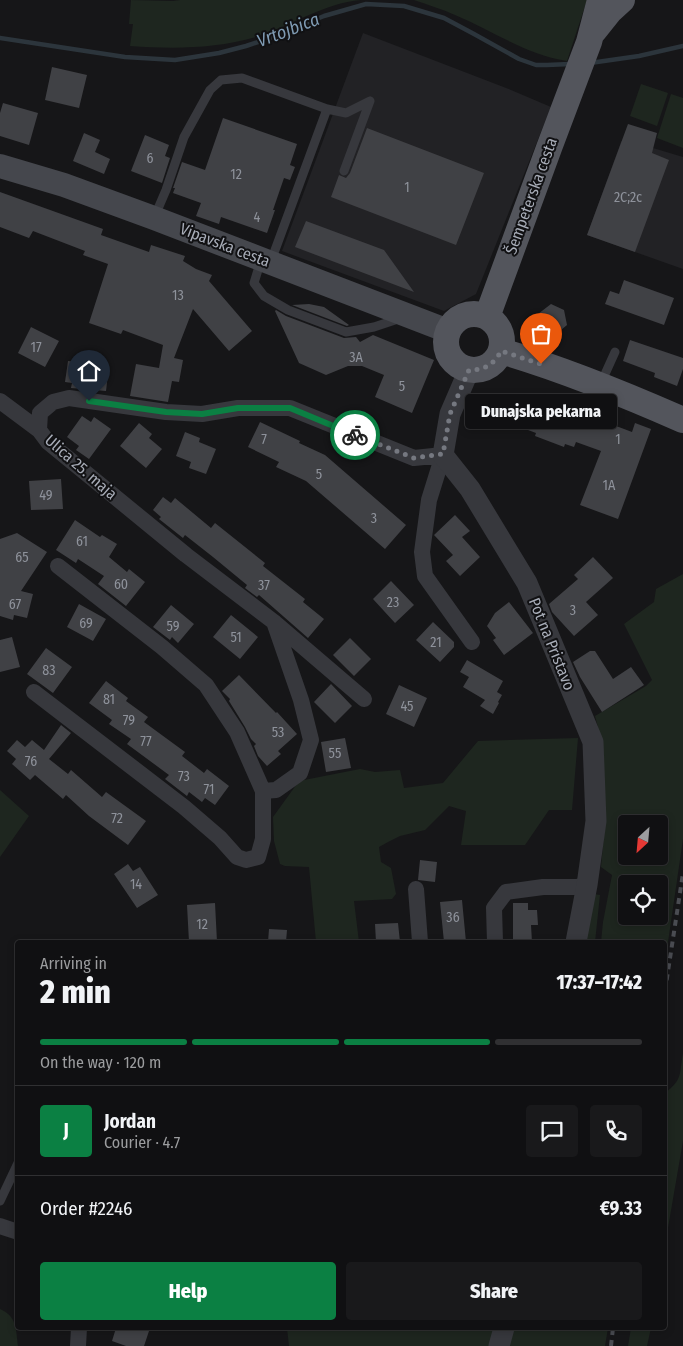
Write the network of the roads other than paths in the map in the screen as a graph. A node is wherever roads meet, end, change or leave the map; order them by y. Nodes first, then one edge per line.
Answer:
1 (600, 0) edge
2 (622, 0) edge
3 (584, 54) junction
4 (327, 109) junction
5 (0, 166) edge
6 (344, 171) dead end
7 (154, 218) junction
8 (266, 261) junction
9 (406, 316) junction
10 (488, 317) junction
11 (448, 331) junction
12 (501, 351) junction
13 (615, 352) dead end
14 (469, 370) junction
15 (600, 385) junction
16 (0, 401) edge
17 (683, 420) edge
18 (39, 430) junction
19 (443, 454) junction
20 (58, 566) dead end
21 (274, 622) junction
22 (472, 642) dead end
23 (34, 692) dead end
24 (364, 699) dead end
25 (262, 791) junction
26 (587, 885) junction
27 (416, 889) dead end
28 (420, 940) edge
29 (495, 940) edge
30 (576, 940) edge
31 (15, 1169) edge
32 (0, 1201) edge
33 (0, 1225) edge
34 (15, 1231) edge
35 (79, 1330) edge
36 (503, 1330) edge
37 (78, 1346) edge
38 (499, 1346) edge

1 - 3 main road
2 - 3 main road
3 - 10 main road, Šempeterska cesta
4 - 6 lane
4 - 7 lane
4 - 8 lane
5 - 7 main road, Vipavska cesta
7 - 8 main road, Vipavska cesta
8 - 9 main road, Vipavska cesta
8 - 9 lane
9 - 11 main road, Vipavska cesta
10 - 11 main road
10 - 12 main road
11 - 14 main road
12 - 14 main road
12 - 15 main road
13 - 15 lane
14 - 19 street
15 - 17 main road
16 - 18 street
18 - 19 street, Ulica 25. maja
18 - 21 street, Ulica 25. maja
19 - 22 street
19 - 26 street, Pot na Pristavo
20 - 25 street
21 - 24 street, Ulica 25. maja
21 - 25 street
23 - 25 street
26 - 29 street
26 - 30 street, Pot na Pristavo
27 - 28 street
31 - 32 lane
33 - 34 street
35 - 37 street
36 - 38 street

